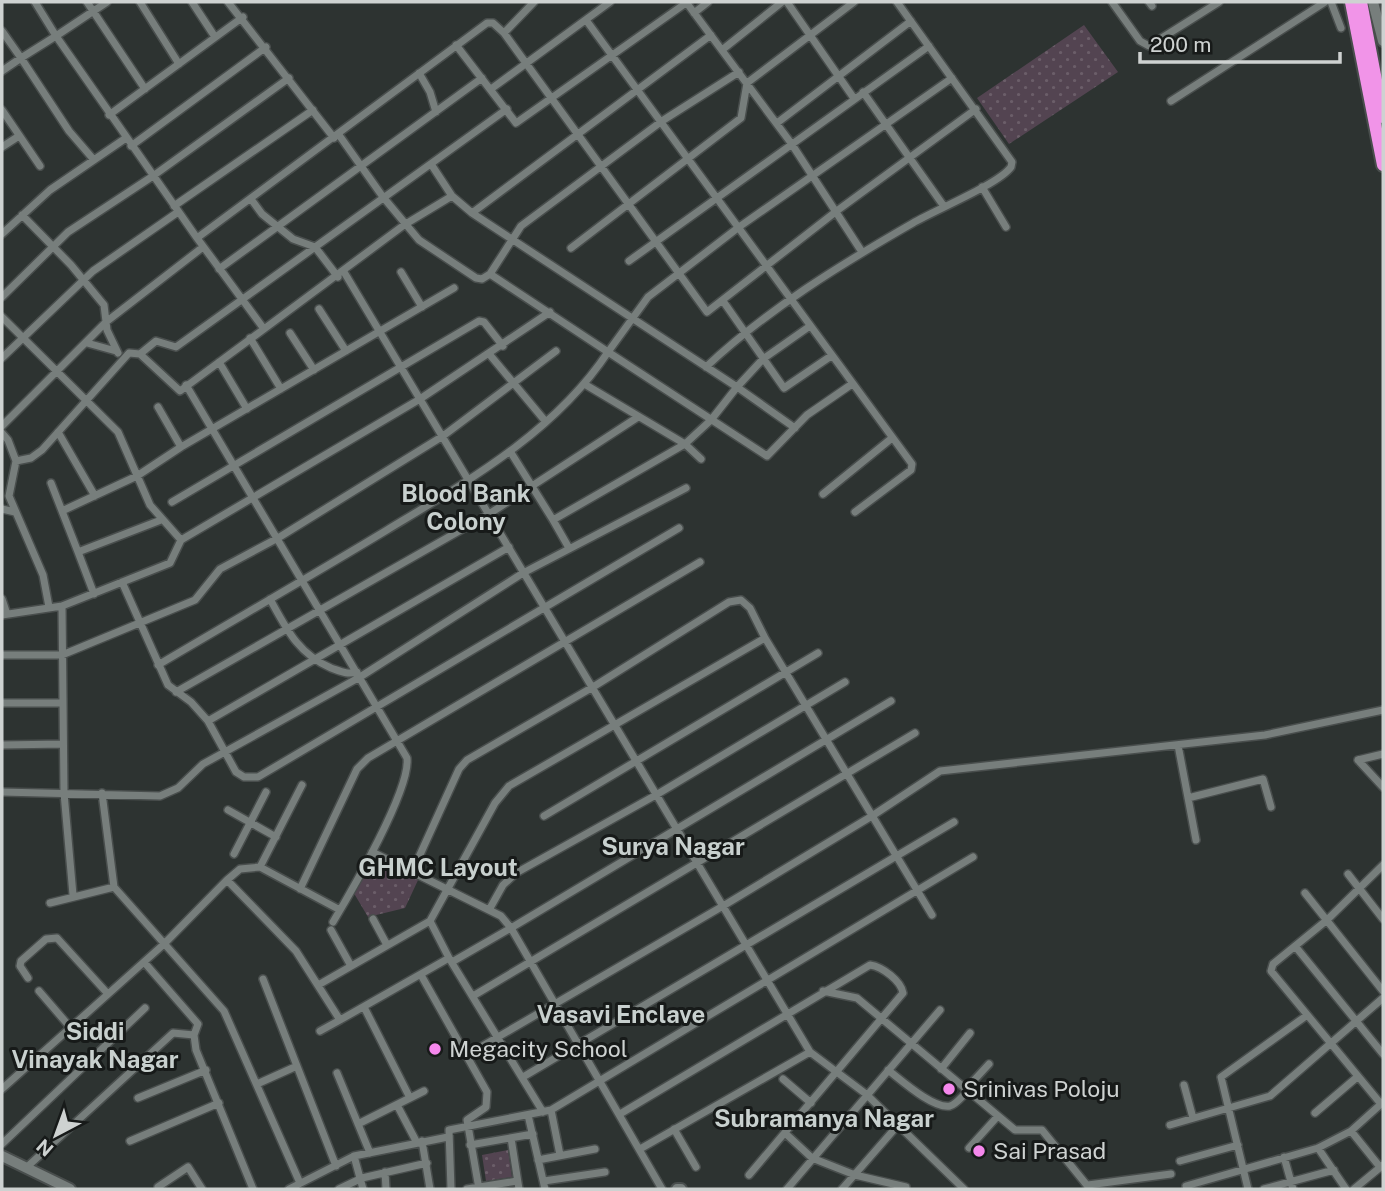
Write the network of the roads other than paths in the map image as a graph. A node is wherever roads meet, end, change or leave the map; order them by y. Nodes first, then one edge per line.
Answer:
1 (35, 2) edge
2 (87, 2) edge
3 (107, 2) edge
4 (140, 2) edge
5 (192, 2) edge
6 (229, 2) edge
7 (534, 2) edge
8 (610, 2) edge
9 (686, 2) edge
10 (708, 2) edge
11 (782, 2) edge
12 (788, 2) edge
13 (854, 2) edge
14 (897, 2) edge
15 (1112, 2) edge
16 (1219, 2) edge
17 (1325, 2) edge
18 (1331, 2) edge
19 (1351, 2) edge
20 (1361, 2) edge
21 (1373, 2) edge
22 (93, 11) junction
23 (694, 13) junction
24 (243, 17) junction
25 (586, 20) junction
26 (911, 21) junction
27 (1341, 28) dead end
28 (2, 31) edge
29 (504, 33) junction
30 (711, 35) junction
31 (810, 35) junction
32 (57, 36) junction
33 (215, 37) junction
34 (1383, 41) edge
35 (456, 45) junction
36 (929, 46) junction
37 (266, 47) junction
38 (722, 50) junction
39 (613, 54) junction
40 (21, 58) junction
41 (179, 64) junction
42 (526, 64) junction
43 (2, 71) edge
44 (738, 72) junction
45 (419, 73) junction
46 (838, 76) junction
47 (289, 78) junction
48 (482, 78) junction
49 (952, 78) junction
50 (747, 83) junction
51 (639, 88) junction
52 (145, 89) junction
53 (491, 89) junction
54 (863, 92) junction
55 (853, 97) junction
56 (552, 98) junction
57 (1171, 100) dead end
58 (507, 109) junction
59 (976, 109) junction
60 (2, 110) edge
61 (313, 110) junction
62 (436, 112) junction
63 (109, 115) junction
64 (1383, 117) edge
65 (662, 121) junction
66 (777, 123) junction
67 (887, 124) junction
68 (577, 133) junction
69 (19, 136) junction
70 (337, 137) junction
71 (126, 138) junction
72 (792, 143) junction
73 (131, 146) junction
74 (2, 147) edge
75 (688, 158) junction
76 (912, 158) junction
77 (94, 160) junction
78 (431, 164) junction
79 (1383, 165) edge
80 (40, 166) dead end
81 (600, 166) junction
82 (363, 167) junction
83 (153, 176) junction
84 (815, 176) junction
85 (982, 187) junction
86 (452, 196) junction
87 (383, 198) junction
88 (716, 198) junction
89 (251, 199) junction
90 (629, 204) junction
91 (943, 205) junction
92 (176, 209) junction
93 (838, 210) junction
94 (472, 213) junction
95 (22, 215) junction
96 (404, 225) junction
97 (278, 227) junction
98 (739, 227) junction
99 (1006, 227) dead end
100 (2, 234) edge
101 (197, 238) junction
102 (511, 240) junction
103 (656, 242) junction
104 (53, 246) junction
105 (203, 247) junction
106 (315, 247) junction
107 (572, 248) dead end
108 (862, 252) junction
109 (629, 261) dead end
110 (767, 267) junction
111 (219, 269) junction
112 (401, 272) dead end
113 (489, 274) junction
114 (680, 274) junction
115 (341, 275) junction
116 (83, 280) junction
117 (454, 288) dead end
118 (2, 297) edge
119 (790, 299) junction
120 (242, 300) junction
121 (723, 300) junction
122 (422, 307) junction
123 (319, 309) dead end
124 (550, 312) junction
125 (2, 317) edge
126 (631, 319) junction
127 (106, 322) junction
128 (810, 326) junction
129 (264, 329) junction
130 (380, 331) junction
131 (744, 332) junction
132 (290, 333) dead end
133 (23, 337) junction
134 (250, 338) junction
135 (87, 343) junction
136 (503, 346) junction
137 (346, 351) junction
138 (556, 351) dead end
139 (608, 352) junction
140 (118, 353) junction
141 (140, 354) junction
142 (490, 355) junction
143 (831, 356) junction
144 (2, 358) edge
145 (763, 359) junction
146 (125, 360) junction
147 (219, 362) junction
148 (401, 366) junction
149 (706, 367) junction
150 (314, 370) junction
151 (58, 373) junction
152 (514, 383) junction
153 (852, 384) junction
154 (186, 385) junction
155 (586, 385) junction
156 (737, 387) junction
157 (281, 389) junction
158 (420, 399) junction
159 (88, 402) junction
160 (158, 407) dead end
161 (247, 408) junction
162 (638, 417) junction
163 (711, 420) junction
164 (546, 422) junction
165 (2, 426) edge
166 (213, 428) junction
167 (794, 428) junction
168 (58, 432) junction
169 (2, 433) edge
170 (443, 436) junction
171 (892, 438) junction
172 (685, 444) junction
173 (181, 447) junction
174 (510, 451) junction
175 (701, 458) dead end
176 (16, 461) junction
177 (234, 464) junction
178 (137, 476) junction
179 (468, 481) junction
180 (51, 483) dead end
181 (530, 484) junction
182 (686, 488) dead end
183 (823, 494) dead end
184 (95, 496) junction
185 (253, 496) junction
186 (172, 502) dead end
187 (2, 509) edge
188 (62, 511) junction
189 (15, 512) junction
190 (855, 512) dead end
191 (489, 514) junction
192 (162, 520) junction
193 (554, 520) junction
194 (679, 528) dead end
195 (278, 538) junction
196 (181, 540) junction
197 (509, 547) junction
198 (569, 548) junction
199 (78, 552) junction
200 (700, 562) dead end
201 (523, 573) junction
202 (303, 581) junction
203 (122, 582) junction
204 (94, 594) junction
205 (2, 599) edge
206 (270, 599) junction
207 (62, 606) junction
208 (49, 607) junction
209 (546, 607) junction
210 (321, 611) junction
211 (4, 614) edge
212 (139, 623) junction
213 (287, 630) junction
214 (765, 638) junction
215 (566, 642) junction
216 (341, 645) junction
217 (818, 653) dead end
218 (2, 655) edge
219 (62, 655) junction
220 (315, 660) junction
221 (158, 665) junction
222 (785, 673) junction
223 (359, 674) junction
224 (845, 682) dead end
225 (593, 687) junction
226 (176, 692) junction
227 (891, 701) dead end
228 (2, 702) edge
229 (63, 703) junction
230 (805, 705) junction
231 (378, 707) junction
232 (1383, 710) edge
233 (208, 721) junction
234 (616, 725) junction
235 (915, 733) dead end
236 (826, 740) junction
237 (398, 741) junction
238 (63, 744) junction
239 (1178, 744) junction
240 (2, 745) edge
241 (226, 754) junction
242 (1383, 754) edge
243 (637, 760) junction
244 (846, 774) junction
245 (302, 785) dead end
246 (1383, 787) edge
247 (2, 792) edge
248 (266, 792) dead end
249 (64, 793) junction
250 (102, 793) junction
251 (656, 795) junction
252 (1188, 798) junction
253 (1271, 807) dead end
254 (228, 810) dead end
255 (544, 816) dead end
256 (872, 816) junction
257 (954, 822) dead end
258 (250, 823) junction
259 (678, 829) junction
260 (275, 837) junction
261 (1196, 840) dead end
262 (372, 852) junction
263 (234, 854) dead end
264 (896, 856) junction
265 (973, 857) dead end
266 (698, 862) junction
267 (1383, 865) edge
268 (260, 867) junction
269 (413, 870) junction
270 (1348, 874) dead end
271 (227, 880) junction
272 (114, 887) junction
273 (1358, 888) junction
274 (300, 889) junction
275 (449, 890) junction
276 (917, 890) junction
277 (1306, 893) dead end
278 (73, 895) junction
279 (50, 903) dead end
280 (723, 906) junction
281 (340, 910) junction
282 (489, 910) junction
283 (932, 915) dead end
284 (373, 919) dead end
285 (1383, 919) edge
286 (1327, 920) junction
287 (430, 921) junction
288 (511, 928) junction
289 (164, 944) junction
290 (387, 945) junction
291 (747, 946) junction
292 (1295, 946) junction
293 (450, 960) junction
294 (144, 962) junction
295 (531, 962) junction
296 (351, 966) junction
297 (421, 975) junction
298 (28, 978) dead end
299 (263, 979) dead end
300 (765, 981) junction
301 (320, 984) junction
302 (823, 991) junction
303 (1383, 991) edge
304 (39, 992) dead end
305 (108, 993) junction
306 (473, 996) junction
307 (1383, 998) edge
308 (555, 1005) junction
309 (364, 1007) junction
310 (145, 1008) dead end
311 (940, 1010) dead end
312 (786, 1016) junction
313 (1306, 1016) junction
314 (881, 1018) junction
315 (340, 1020) junction
316 (1357, 1021) junction
317 (70, 1027) junction
318 (320, 1031) dead end
319 (970, 1033) dead end
320 (194, 1035) junction
321 (499, 1037) junction
322 (1329, 1043) junction
323 (910, 1044) junction
324 (579, 1046) junction
325 (810, 1052) junction
326 (1383, 1054) edge
327 (467, 1055) junction
328 (989, 1064) dead end
329 (297, 1066) junction
330 (941, 1069) junction
331 (206, 1070) junction
332 (888, 1070) junction
333 (837, 1072) junction
334 (337, 1073) dead end
335 (523, 1077) junction
336 (1356, 1078) junction
337 (783, 1079) dead end
338 (600, 1081) junction
339 (257, 1084) junction
340 (1184, 1085) dead end
341 (2, 1088) edge
342 (424, 1091) dead end
343 (966, 1091) junction
344 (866, 1094) junction
345 (138, 1098) dead end
346 (410, 1098) junction
347 (219, 1102) junction
348 (811, 1103) junction
349 (1382, 1103) edge
350 (397, 1105) junction
351 (1229, 1108) junction
352 (547, 1111) junction
353 (1315, 1113) dead end
354 (620, 1114) junction
355 (528, 1115) junction
356 (997, 1117) junction
357 (1193, 1118) junction
358 (358, 1124) junction
359 (898, 1125) junction
360 (1170, 1125) dead end
361 (467, 1126) junction
362 (674, 1129) junction
363 (1351, 1131) junction
364 (785, 1133) junction
365 (533, 1134) junction
366 (448, 1137) junction
367 (511, 1138) junction
368 (130, 1141) dead end
369 (419, 1141) junction
370 (2, 1143) edge
371 (1238, 1145) junction
372 (470, 1146) junction
373 (969, 1148) dead end
374 (1318, 1148) junction
375 (595, 1149) dead end
376 (640, 1149) junction
377 (370, 1153) junction
378 (560, 1155) junction
379 (2, 1156) edge
380 (354, 1156) junction
381 (1284, 1157) junction
382 (812, 1158) junction
383 (538, 1160) junction
384 (1180, 1161) dead end
385 (426, 1163) junction
386 (336, 1166) junction
387 (1381, 1166) edge
388 (27, 1167) junction
389 (696, 1167) dead end
390 (1244, 1170) junction
391 (1334, 1170) junction
392 (385, 1172) junction
393 (606, 1172) dead end
394 (1171, 1174) dead end
395 (749, 1175) dead end
396 (855, 1175) junction
397 (362, 1178) junction
398 (300, 1183) junction
399 (518, 1185) edge
400 (544, 1185) edge
401 (1186, 1186) dead end
402 (1292, 1186) edge
403 (158, 1187) dead end
404 (906, 1187) dead end
405 (1089, 1187) edge
406 (70, 1189) edge
407 (202, 1189) edge
408 (253, 1189) edge
409 (289, 1189) edge
410 (339, 1189) edge
411 (362, 1189) edge
412 (386, 1189) edge
413 (430, 1189) edge
414 (451, 1189) edge
415 (467, 1189) edge
416 (479, 1189) edge
417 (662, 1189) edge
418 (787, 1189) edge
419 (842, 1189) edge
420 (964, 1189) edge
421 (1248, 1189) edge
422 (1264, 1189) edge
423 (1346, 1189) edge
424 (1354, 1189) edge

1 - 32 street
2 - 22 street
3 - 22 street
4 - 41 street
5 - 33 street
6 - 24 street
7 - 29 street
8 - 25 street
9 - 23 street
9 - 39 street
10 - 23 street
11 - 38 street
12 - 31 street
13 - 31 street
14 - 26 street
15 - 16 street
17 - 57 street
18 - 27 street
19 - 79 highway
20 - 64 highway
21 - 34 street
22 - 32 street
22 - 52 street
23 - 30 street
24 - 33 street
24 - 37 street
25 - 39 street
25 - 42 street
26 - 36 street
26 - 46 street
28 - 40 street
29 - 35 street
29 - 42 street
30 - 38 street
30 - 51 street
31 - 46 street
31 - 50 street
32 - 40 street
32 - 63 street
33 - 41 street
35 - 45 street
35 - 48 street
36 - 49 street
36 - 54 street
37 - 47 street
37 - 73 street
38 - 44 street
39 - 51 street
39 - 56 street
40 - 43 street
40 - 77 street
41 - 52 street
42 - 53 street
42 - 56 street
44 - 50 street
44 - 65 street
45 - 62 street
45 - 70 street
46 - 55 street
46 - 66 street
47 - 61 street
47 - 83 street
48 - 53 street
48 - 62 street
49 - 59 street
49 - 67 street
50 - 66 street
50 - 75 street
51 - 65 street
51 - 68 street
52 - 63 street
53 - 58 street
54 - 55 street
54 - 67 street
55 - 72 street
56 - 58 street
56 - 68 street
58 - 78 street
59 - 76 street
59 - 85 street
60 - 69 street
61 - 70 street
61 - 92 street
62 - 82 street
63 - 71 street
65 - 75 street
65 - 81 street
66 - 72 street
67 - 76 street
67 - 84 street
68 - 81 street
68 - 94 street
69 - 74 street
69 - 80 street
70 - 82 street
70 - 89 street
71 - 73 street
71 - 77 street
72 - 84 street
72 - 88 street
73 - 83 street
75 - 88 street
75 - 90 street
76 - 91 street
76 - 93 street
77 - 95 street
78 - 86 street
78 - 87 street
81 - 90 street
81 - 102 street
82 - 87 street
82 - 97 street
83 - 92 street
83 - 104 street
84 - 93 street
84 - 98 street
85 - 91 street
85 - 99 street
86 - 94 street
86 - 96 street
87 - 96 street
87 - 106 street
88 - 98 street
88 - 103 street
89 - 97 street
89 - 101 street
90 - 103 street
90 - 107 street
91 - 108 street
92 - 101 street
92 - 116 street
93 - 108 street
93 - 110 street
94 - 102 street
95 - 100 street
95 - 104 street
96 - 113 street
96 - 115 street
97 - 106 street
97 - 111 street
98 - 110 street
98 - 114 street
101 - 105 street
102 - 113 street
102 - 126 street
103 - 109 street
103 - 114 street
104 - 116 street
104 - 118 street
105 - 111 street
105 - 127 street
106 - 115 street
106 - 120 street
108 - 119 street
110 - 119 street
110 - 121 street
111 - 120 street
112 - 122 street
113 - 124 street
114 - 121 street
114 - 126 street
115 - 129 street
115 - 130 street
116 - 127 street
116 - 133 street
117 - 122 street
119 - 128 street
119 - 131 street
120 - 129 street
120 - 141 street
121 - 131 street
122 - 130 street
123 - 137 street
124 - 136 street
124 - 139 street
125 - 133 street
126 - 139 street
126 - 149 street
127 - 135 street
127 - 140 street
128 - 143 street
128 - 145 street
129 - 134 street
130 - 137 street
130 - 148 street
131 - 145 street
131 - 149 street
132 - 150 street
133 - 144 street
133 - 151 street
134 - 147 street
134 - 157 street
135 - 140 street
135 - 151 street
136 - 142 street
136 - 148 street
137 - 150 street
138 - 152 street
139 - 155 street
139 - 163 street
140 - 146 street
141 - 146 street
141 - 154 street
142 - 152 street
142 - 158 street
143 - 145 street
143 - 153 street
145 - 156 street
146 - 159 street
147 - 154 street
147 - 161 street
148 - 158 street
148 - 177 street
149 - 156 street
150 - 157 street
151 - 159 street
151 - 165 street
152 - 164 street
152 - 170 street
153 - 167 street
153 - 171 street
154 - 166 street
155 - 162 street
155 - 164 street
156 - 163 street
156 - 167 street
157 - 161 street
158 - 170 street
158 - 185 street
159 - 168 street
159 - 178 street
160 - 173 street
161 - 166 street
162 - 172 street
162 - 181 street
163 - 167 street
163 - 172 street
164 - 174 street
166 - 173 street
166 - 177 street
168 - 176 street
168 - 184 street
169 - 176 street
170 - 179 street
170 - 195 street
171 - 183 street
171 - 190 street
172 - 175 street
172 - 193 street
173 - 178 street
174 - 179 street
174 - 181 street
176 - 189 street
177 - 185 street
177 - 186 street
178 - 184 street
178 - 192 street
179 - 191 street
179 - 202 street
180 - 188 street
181 - 191 street
181 - 193 street
182 - 198 street
184 - 188 street
185 - 195 street
185 - 196 street
187 - 189 street
188 - 199 street
189 - 208 street
191 - 197 street
191 - 210 street
192 - 196 street
192 - 199 street
193 - 198 street
194 - 209 street
195 - 202 street
195 - 212 street
196 - 203 street
197 - 201 street
197 - 216 street
198 - 201 street
199 - 204 street
200 - 215 street
201 - 209 street
201 - 223 street
202 - 206 street
202 - 210 street
203 - 204 street
203 - 212 street
204 - 207 street
205 - 211 street
206 - 213 street
206 - 221 street
207 - 208 street
207 - 219 street
208 - 211 street
209 - 215 street
209 - 231 street
210 - 213 street
210 - 216 street
212 - 219 street
212 - 221 street
213 - 220 street
213 - 226 street
214 - 222 street
214 - 225 street
214 - 234 street
215 - 225 street
215 - 237 street
216 - 220 street
216 - 223 street
217 - 222 street
218 - 219 street
219 - 229 street
220 - 223 street
220 - 233 street
221 - 226 street
222 - 230 street
222 - 243 street
223 - 231 street
223 - 241 street
224 - 230 street
225 - 234 street
225 - 269 street
226 - 233 street
227 - 236 street
228 - 229 street
229 - 238 street
230 - 236 street
230 - 251 street
231 - 237 street
231 - 241 street
232 - 239 street
233 - 241 street
234 - 243 street
234 - 275 street
235 - 244 street
236 - 244 street
236 - 259 street
237 - 262 street
237 - 274 street
238 - 240 street
238 - 249 street
239 - 252 street
239 - 256 street
241 - 250 street
242 - 246 street
243 - 251 street
243 - 255 street
244 - 256 street
244 - 266 street
245 - 260 street
247 - 249 street
248 - 258 street
249 - 250 street
249 - 278 street
250 - 272 street
251 - 259 street
251 - 282 street
252 - 253 street
252 - 261 street
254 - 258 street
256 - 264 street
256 - 280 street
257 - 264 street
258 - 260 street
258 - 263 street
259 - 266 street
259 - 288 street
260 - 268 street
262 - 269 street
262 - 281 street
264 - 276 street
264 - 291 street
265 - 276 street
266 - 280 street
266 - 295 street
267 - 273 street
268 - 271 street
268 - 274 street
269 - 275 street
270 - 273 street
271 - 289 street
271 - 301 street
272 - 278 street
272 - 289 street
273 - 285 street
273 - 286 street
274 - 281 street
275 - 282 street
275 - 287 street
276 - 283 street
276 - 300 street
277 - 286 street
278 - 279 street
280 - 291 street
280 - 308 street
281 - 296 street
282 - 288 street
284 - 290 street
286 - 292 street
286 - 303 street
287 - 290 street
287 - 293 street
288 - 293 street
288 - 295 street
289 - 294 street
289 - 339 street
290 - 296 street
291 - 300 street
291 - 324 street
292 - 313 street
292 - 316 street
293 - 297 street
293 - 306 street
294 - 305 street
294 - 320 street
295 - 306 street
295 - 308 street
296 - 301 street
297 - 309 street
297 - 327 street
298 - 305 street
299 - 329 street
300 - 312 street
300 - 338 street
301 - 315 street
302 - 312 street
302 - 314 street
302 - 314 street
304 - 317 street
305 - 317 street
306 - 321 street
307 - 316 street
308 - 321 street
308 - 324 street
309 - 315 street
309 - 346 street
310 - 370 street
311 - 323 street
312 - 325 street
312 - 354 street
313 - 322 street
313 - 351 street
314 - 323 street
314 - 333 street
315 - 318 street
316 - 322 street
316 - 326 street
317 - 341 street
319 - 330 street
320 - 331 street
320 - 388 street
321 - 327 street
321 - 335 street
322 - 336 street
322 - 351 street
323 - 330 street
323 - 332 street
324 - 335 street
324 - 338 street
325 - 333 street
325 - 362 street
327 - 361 street
328 - 343 street
329 - 339 street
329 - 386 street
330 - 343 street
331 - 345 street
331 - 347 street
332 - 343 street
332 - 344 street
333 - 344 street
333 - 348 street
334 - 358 street
335 - 352 street
336 - 349 street
336 - 353 street
337 - 348 street
338 - 352 street
338 - 354 street
339 - 398 street
340 - 357 street
342 - 346 street
343 - 356 street
344 - 359 street
344 - 382 street
346 - 350 street
347 - 368 street
347 - 408 street
348 - 364 street
349 - 363 street
350 - 358 street
350 - 369 street
351 - 357 street
351 - 371 street
352 - 355 street
352 - 378 street
354 - 376 street
355 - 361 street
355 - 365 street
356 - 373 street
356 - 405 street
357 - 360 street
358 - 377 street
359 - 396 street
359 - 420 street
361 - 366 street
361 - 372 street
362 - 376 street
362 - 389 street
363 - 374 street
363 - 387 street
364 - 382 street
364 - 395 street
365 - 367 street
365 - 383 street
366 - 369 street
366 - 414 street
367 - 372 street
367 - 399 street
369 - 377 street
369 - 385 street
371 - 384 street
371 - 390 street
372 - 416 street
374 - 381 street
374 - 391 street
375 - 378 street
376 - 417 street
377 - 380 street
378 - 383 street
379 - 388 street
380 - 386 street
380 - 397 street
381 - 390 street
381 - 402 street
382 - 396 street
382 - 418 street
383 - 400 street
385 - 392 street
385 - 413 street
386 - 398 street
387 - 424 street
388 - 406 street
390 - 401 street
390 - 421 street
391 - 402 street
391 - 423 street
392 - 397 street
392 - 412 street
393 - 400 street
394 - 405 street
396 - 404 street
396 - 419 street
397 - 410 street
397 - 411 street
398 - 409 street
399 - 416 street
402 - 422 street
403 - 407 street
415 - 416 street

